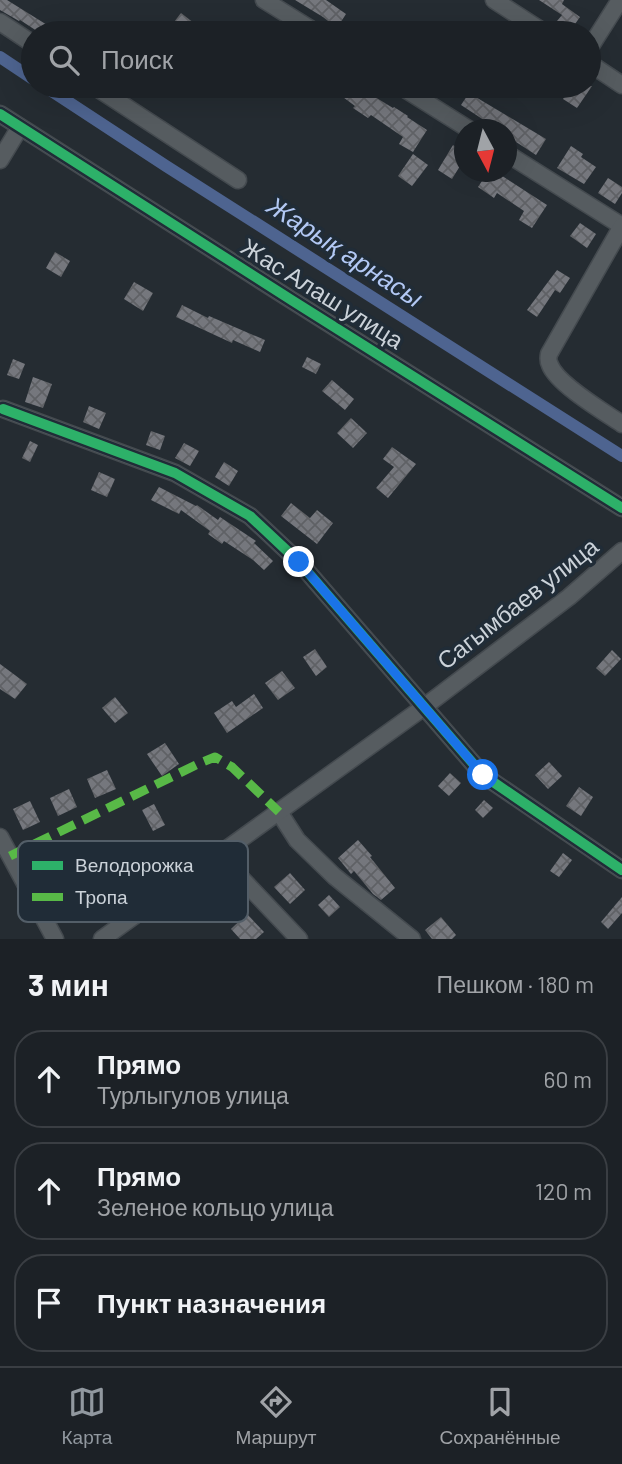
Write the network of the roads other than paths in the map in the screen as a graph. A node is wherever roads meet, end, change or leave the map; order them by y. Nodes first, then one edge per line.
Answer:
1 (264, 0) edge
2 (495, 0) edge
3 (620, 0) edge
4 (298, 21) edge
5 (527, 21) edge
6 (0, 22) edge
7 (601, 30) edge
8 (21, 36) edge
9 (601, 71) edge
10 (622, 85) edge
11 (112, 98) edge
12 (419, 98) edge
13 (0, 114) edge
14 (454, 120) edge
15 (20, 127) junction
16 (0, 160) edge
17 (517, 160) edge
18 (238, 180) dead end
19 (622, 226) edge
20 (3, 409) dead end
21 (622, 424) edge
22 (622, 508) edge
23 (619, 559) edge
24 (424, 707) junction
25 (279, 812) junction
26 (0, 837) edge
27 (239, 841) edge
28 (18, 870) edge
29 (622, 870) edge
30 (248, 885) edge
31 (46, 922) edge
32 (126, 922) edge
33 (55, 939) edge
34 (102, 939) edge
35 (299, 939) edge
36 (412, 939) edge

1 - 4 street
2 - 5 street
3 - 7 street
6 - 8 street
9 - 10 street
11 - 18 street
12 - 14 street
13 - 15 street, Жас Алаш улица
15 - 16 street
15 - 22 street, Жас Алаш улица
17 - 19 street
19 - 21 street
20 - 24 street
23 - 24 street, Сагымбаев улица
24 - 25 street, Сагымбаев улица
24 - 29 street
25 - 27 street, Сагымбаев улица
25 - 36 street
26 - 28 street
30 - 35 street
31 - 33 street
32 - 34 street, Сагымбаев улица

